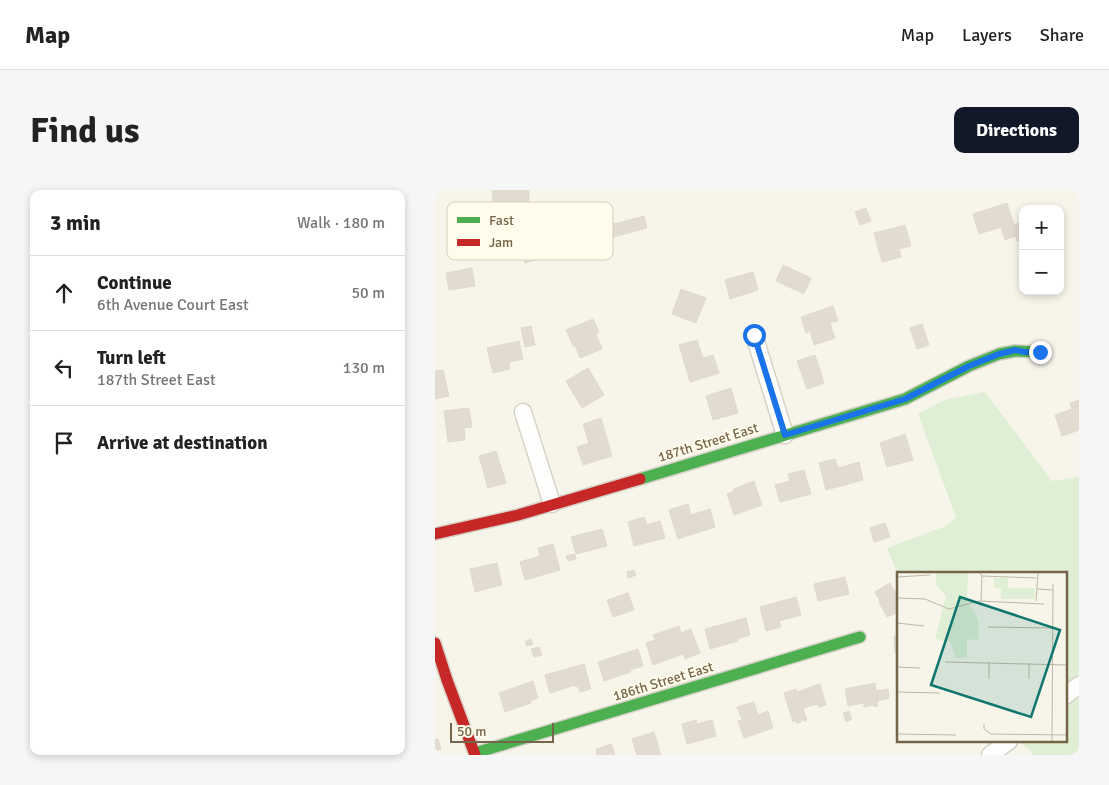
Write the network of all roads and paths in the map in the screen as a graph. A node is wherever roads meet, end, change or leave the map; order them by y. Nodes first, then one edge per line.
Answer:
1 (754, 335) dead end
2 (1040, 352) dead end
3 (523, 412) dead end
4 (785, 435) junction
5 (552, 504) junction
6 (435, 534) edge
7 (860, 637) dead end
8 (435, 642) edge
9 (1079, 685) edge
10 (1067, 694) edge
11 (1008, 742) edge
12 (475, 754) edge
13 (990, 755) edge

1 - 4 street
2 - 4 street, 187th Street East
3 - 5 street
4 - 5 street, 187th Street East
5 - 6 street, 187th Street East
7 - 12 street, 186th Street East
8 - 12 street
9 - 10 street
11 - 13 street

